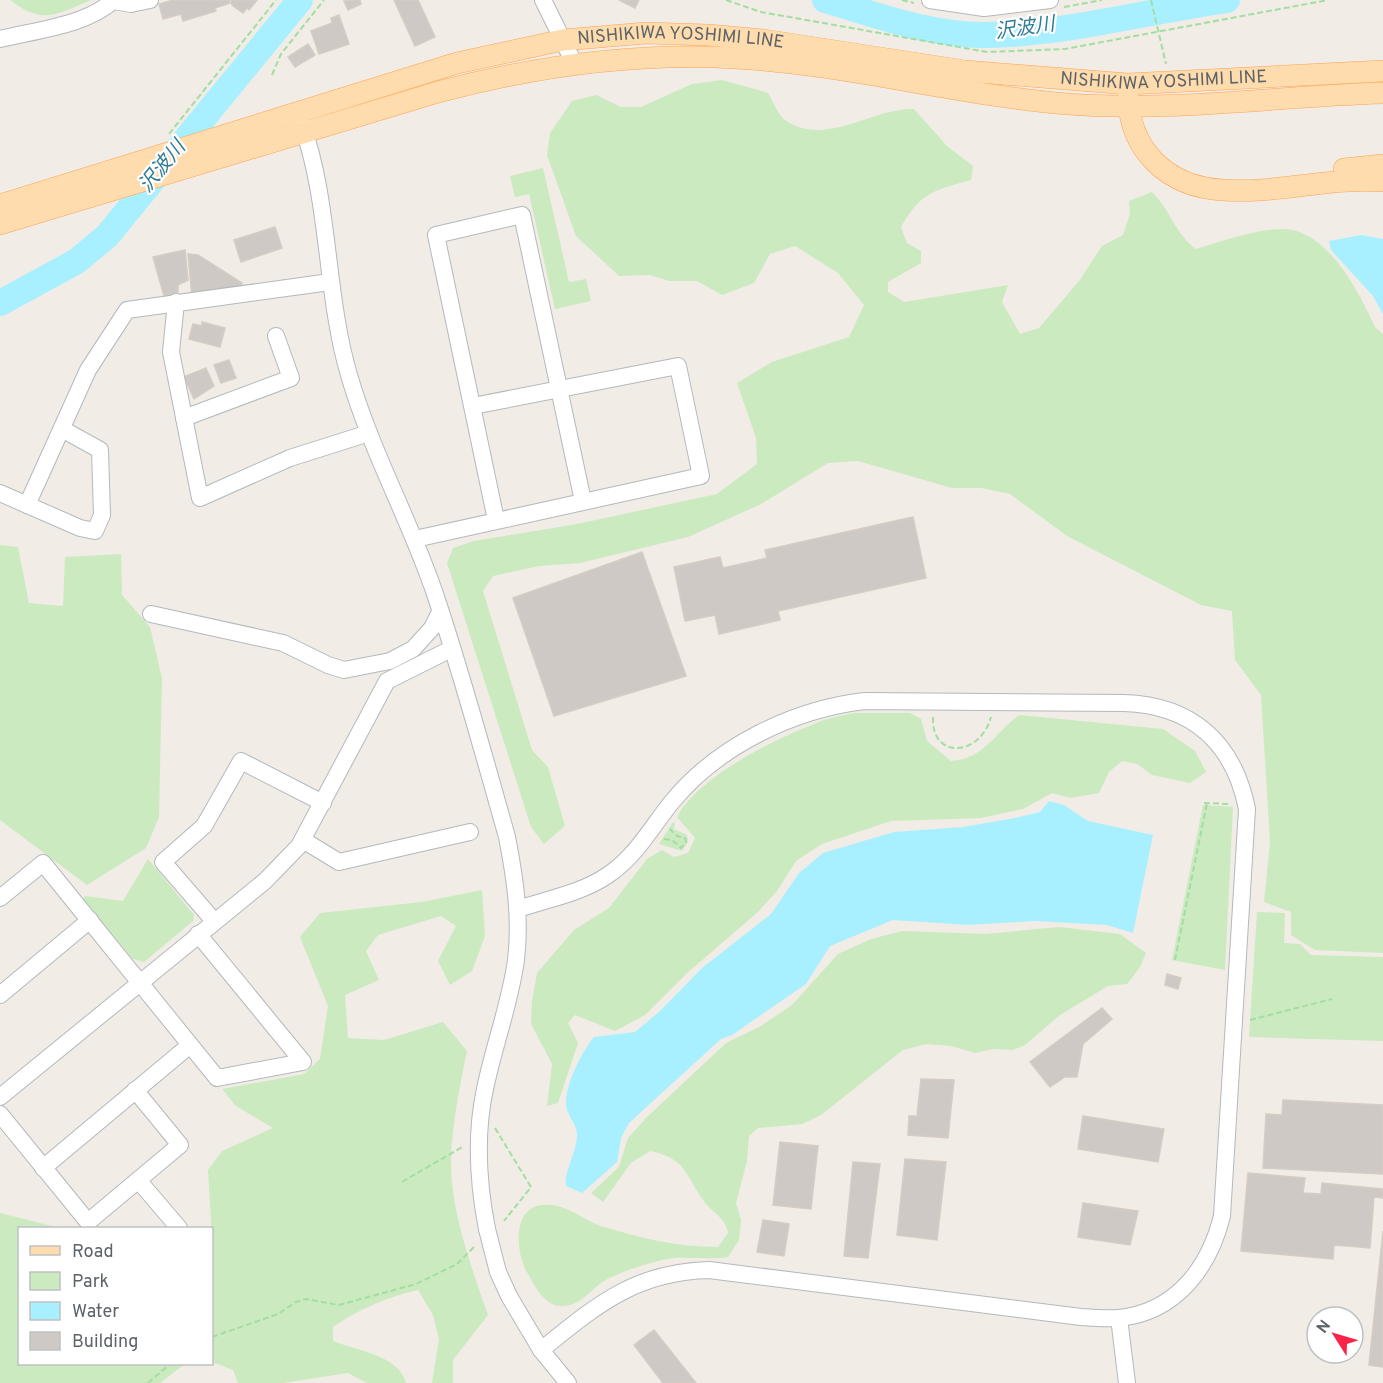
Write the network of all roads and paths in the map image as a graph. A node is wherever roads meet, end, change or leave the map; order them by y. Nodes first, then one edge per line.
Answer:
1 (150, 0) edge
2 (276, 0) edge
3 (324, 0) edge
4 (543, 0) edge
5 (726, 0) edge
6 (930, 0) edge
7 (1050, 0) edge
8 (1151, 0) edge
9 (1328, 0) edge
10 (114, 1) edge
11 (1158, 33) junction
12 (0, 39) edge
13 (563, 40) junction
14 (574, 63) junction
15 (1168, 70) dead end
16 (1383, 71) edge
17 (272, 75) dead end
18 (1128, 84) junction
19 (1383, 93) edge
20 (1128, 107) junction
21 (297, 112) junction
22 (305, 133) junction
23 (160, 147) junction
24 (1383, 165) edge
25 (1383, 181) edge
26 (1188, 182) junction
27 (0, 205) edge
28 (0, 224) edge
29 (330, 282) junction
30 (176, 302) junction
31 (276, 336) dead end
32 (560, 390) junction
33 (473, 406) junction
34 (184, 418) junction
35 (62, 429) junction
36 (369, 433) junction
37 (0, 493) edge
38 (583, 501) junction
39 (27, 505) junction
40 (496, 520) junction
41 (415, 539) junction
42 (440, 612) junction
43 (151, 614) dead end
44 (451, 649) junction
45 (933, 711) dead end
46 (992, 711) dead end
47 (323, 803) junction
48 (1235, 804) dead end
49 (668, 824) dead end
50 (470, 832) dead end
51 (659, 839) dead end
52 (303, 840) junction
53 (0, 898) edge
54 (518, 909) junction
55 (90, 920) junction
56 (214, 921) junction
57 (198, 934) junction
58 (1175, 960) dead end
59 (141, 981) junction
60 (0, 995) edge
61 (1332, 999) dead end
62 (1250, 1020) dead end
63 (190, 1045) junction
64 (135, 1090) junction
65 (0, 1097) edge
66 (482, 1112) junction
67 (0, 1114) edge
68 (479, 1137) junction
69 (43, 1168) junction
70 (138, 1180) junction
71 (402, 1182) dead end
72 (504, 1221) dead end
73 (178, 1227) edge
74 (474, 1247) dead end
75 (1119, 1318) junction
76 (213, 1337) edge
77 (541, 1350) junction
78 (169, 1365) edge
79 (148, 1383) edge
80 (568, 1383) edge
81 (1127, 1383) edge

1 - 10 street
2 - 23 path
3 - 17 path
4 - 13 street
5 - 11 path
6 - 7 street
8 - 11 path
9 - 11 path
10 - 12 street
11 - 15 path
13 - 14 street
13 - 18 main road, NISHIKIWA YOSHIMI LINE
13 - 21 main road, NISHIKIWA YOSHIMI LINE
14 - 20 main road, NISHIKIWA YOSHIMI LINE
14 - 22 main road, NISHIKIWA YOSHIMI LINE
16 - 18 main road, NISHIKIWA YOSHIMI LINE
18 - 20 main road
19 - 20 main road, NISHIKIWA YOSHIMI LINE
20 - 26 main road
21 - 22 street
21 - 23 main road, NISHIKIWA YOSHIMI LINE
22 - 28 main road, NISHIKIWA YOSHIMI LINE
22 - 29 street
23 - 27 main road, NISHIKIWA YOSHIMI LINE
24 - 26 main road
25 - 26 main road
29 - 30 street
29 - 36 street
30 - 34 street
30 - 35 street
31 - 34 street
32 - 33 street
32 - 33 street
32 - 38 street
32 - 38 street
33 - 40 street
34 - 36 street
35 - 39 street
35 - 39 street
36 - 41 street
37 - 39 street
38 - 40 street
40 - 41 street
41 - 42 street
42 - 43 street
42 - 44 street
44 - 47 street
44 - 54 street
45 - 46 path
47 - 52 street
47 - 56 street
48 - 58 path
49 - 51 path
50 - 52 street
52 - 56 street
53 - 55 street
54 - 66 street
54 - 75 street
55 - 59 street
55 - 60 street
56 - 57 street
57 - 59 street
57 - 63 street
59 - 63 street
59 - 65 street
61 - 62 path
63 - 64 street
64 - 69 street
64 - 70 street
66 - 68 street
66 - 72 path
67 - 69 street
68 - 71 path
68 - 77 street, bridge
69 - 70 street
70 - 73 street
74 - 76 path
75 - 77 street
75 - 81 street
77 - 80 street
78 - 79 path

